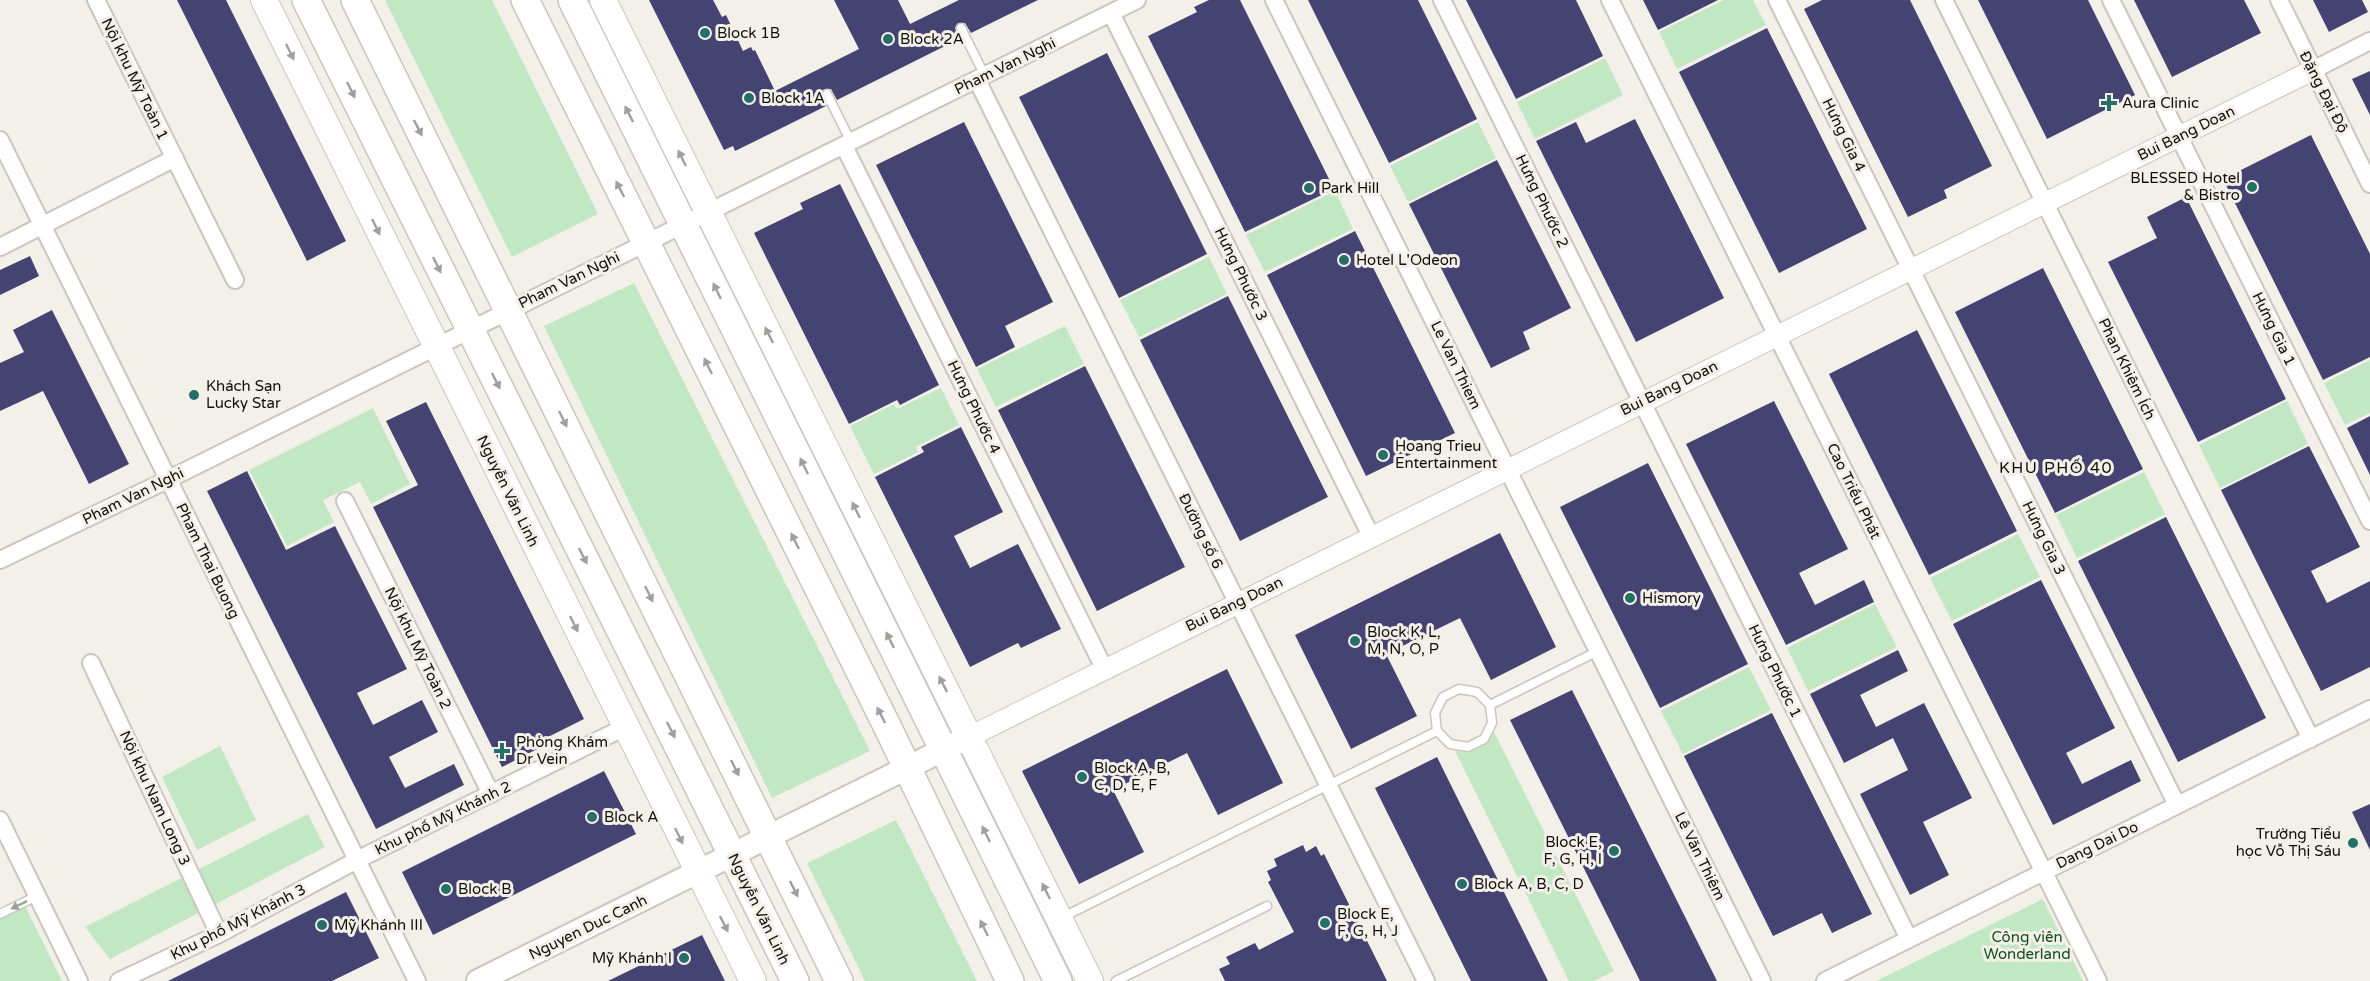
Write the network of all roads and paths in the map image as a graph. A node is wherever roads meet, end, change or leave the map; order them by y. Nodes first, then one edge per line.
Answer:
1 (96, 0) edge
2 (264, 0) edge
3 (306, 0) edge
4 (355, 0) edge
5 (525, 0) edge
6 (572, 0) edge
7 (603, 0) edge
8 (1137, 0) edge
9 (1274, 0) edge
10 (1442, 0) edge
11 (1610, 0) edge
12 (1777, 0) edge
13 (1944, 0) edge
14 (2111, 0) edge
15 (2279, 0) edge
16 (1116, 7) edge
17 (961, 28) dead end
18 (2370, 41) edge
19 (2313, 70) junction
20 (981, 78) junction
21 (827, 94) dead end
22 (2179, 136) junction
23 (0, 140) edge
24 (848, 144) junction
25 (175, 158) junction
26 (2370, 184) edge
27 (2045, 203) junction
28 (708, 211) junction
29 (683, 223) junction
30 (42, 224) junction
31 (646, 241) junction
32 (0, 247) edge
33 (1911, 270) junction
34 (236, 280) dead end
35 (509, 309) junction
36 (469, 329) junction
37 (1777, 335) junction
38 (436, 346) junction
39 (1641, 402) junction
40 (1507, 469) junction
41 (167, 480) junction
42 (345, 501) dead end
43 (2370, 521) edge
44 (1371, 536) junction
45 (0, 560) edge
46 (1237, 603) junction
47 (1598, 651) junction
48 (91, 663) dead end
49 (1104, 668) junction
50 (1490, 705) junction
51 (2370, 709) edge
52 (625, 727) junction
53 (1437, 731) junction
54 (969, 737) junction
55 (2311, 739) junction
56 (944, 750) junction
57 (906, 768) junction
58 (1329, 785) junction
59 (491, 794) junction
60 (2176, 805) junction
61 (0, 820) edge
62 (768, 837) junction
63 (732, 855) junction
64 (357, 860) junction
65 (697, 872) junction
66 (2043, 872) junction
67 (37, 896) junction
68 (1267, 906) dead end
69 (0, 914) edge
70 (1060, 919) junction
71 (219, 934) junction
72 (1909, 939) junction
73 (79, 981) edge
74 (119, 981) edge
75 (417, 981) edge
76 (478, 981) edge
77 (753, 981) edge
78 (795, 981) edge
79 (839, 981) edge
80 (1010, 981) edge
81 (1058, 981) edge
82 (1090, 981) edge
83 (1116, 981) edge
84 (1426, 981) edge
85 (1762, 981) edge
86 (1825, 981) edge
87 (2098, 981) edge

1 - 25 street, Nội khu Mỹ Toàn 1
2 -> 38 main road, Nguyễn Văn Linh
3 -> 36 highway, Nguyễn Văn Linh
4 -> 35 highway
31 -> 5 highway
29 -> 6 highway
28 -> 7 main road
8 - 16 street, Pham Van Nghi
9 - 40 street, Le Van Thiem
10 - 39 street, Hưng Phước 2
11 - 37 street, Cao Triều Phát
12 - 33 street, Hưng Gia 4
13 - 27 street, Phan Khiêm Ích
14 - 22 street, Hưng Gia 1
15 - 19 street, Đặng Đại Độ
16 - 20 street, Pham Van Nghi
16 - 44 street, Hưng Phước 3
17 - 20 lane
18 - 19 street, Bui Bang Doan
19 - 22 street, Bui Bang Doan
19 - 26 street, Đặng Đại Độ
20 - 24 street, Pham Van Nghi
20 - 46 street, Đường số 6
21 - 24 lane
22 - 27 street, Bui Bang Doan
22 - 43 street, Hưng Gia 1
23 - 30 street, Pham Thai Buong
24 - 28 street, Pham Van Nghi
24 - 49 street, Hưng Phước 4
25 - 30 street, Nội khu Mỹ Toàn 1
25 - 34 street, Nội khu Mỹ Toàn 1
27 - 33 street, Bui Bang Doan
27 - 55 street, Phan Khiêm Ích
28 - 29 street, Pham Van Nghi
54 -> 28 main road
29 - 31 street, Pham Van Nghi
56 -> 29 highway
30 - 32 street, Nội khu Mỹ Toàn 1
30 - 41 street, Pham Thai Buong
31 - 35 street, Pham Van Nghi
57 -> 31 highway
33 - 37 street, Bui Bang Doan
33 - 60 street, Hưng Gia 3
35 - 36 street, Pham Van Nghi
35 -> 62 highway
36 - 38 street, Pham Van Nghi
36 -> 63 highway, Nguyễn Văn Linh
37 - 39 street, Bui Bang Doan
37 - 66 street, Cao Triều Phát
38 - 41 street, Pham Van Nghi
38 -> 52 main road, Nguyễn Văn Linh
39 - 40 street, Bui Bang Doan
39 - 72 street, Hưng Phước 1
40 - 44 street, Bui Bang Doan
40 - 47 street, Le Van Thiem
41 - 45 street, Pham Van Nghi
41 - 64 street, Pham Thai Buong
42 - 59 street, Nội khu Mỹ Toàn 2
44 - 46 street, Bui Bang Doan
46 - 49 street, Bui Bang Doan
46 - 58 street, Đường số 6
47 - 50 lane
47 - 85 street, Le Van Thiem
48 - 71 street, Nội khu Nam Long 3
49 - 54 street, Bui Bang Doan
50 - 53 lane
50 - 53 lane
51 - 55 street, Dang Dai Do
52 - 59 street, Khu phố Mỹ Khánh 2
52 -> 65 main road, Nguyễn Văn Linh
53 - 58 lane
54 - 56 main road, Nguyen Duc Canh
70 -> 54 main road
55 - 60 street, Dang Dai Do
56 - 57 main road, Nguyen Duc Canh
81 -> 56 highway
57 - 62 main road, Nguyen Duc Canh
80 -> 57 highway
58 - 70 lane
58 - 84 street, Đường số 6
59 - 64 street, Khu phố Mỹ Khánh 2
60 - 66 street, Dang Dai Do
61 - 67 street
62 - 63 main road, Nguyen Duc Canh
62 -> 79 highway
63 - 65 main road, Nguyen Duc Canh
63 - 78 highway, Nguyễn Văn Linh
64 - 71 street, Khu phố Mỹ Khánh 3
64 - 75 street, Pham Thai Buong
65 - 76 main road, Nguyen Duc Canh
65 -> 77 main road, Nguyễn Văn Linh
66 - 72 street, Dang Dai Do
66 - 87 street, Cao Triều Phát
67 -> 69 lane
67 - 73 street
68 - 83 lane
70 - 82 main road
71 - 74 street, Khu phố Mỹ Khánh 3
72 - 86 street, Dang Dai Do

